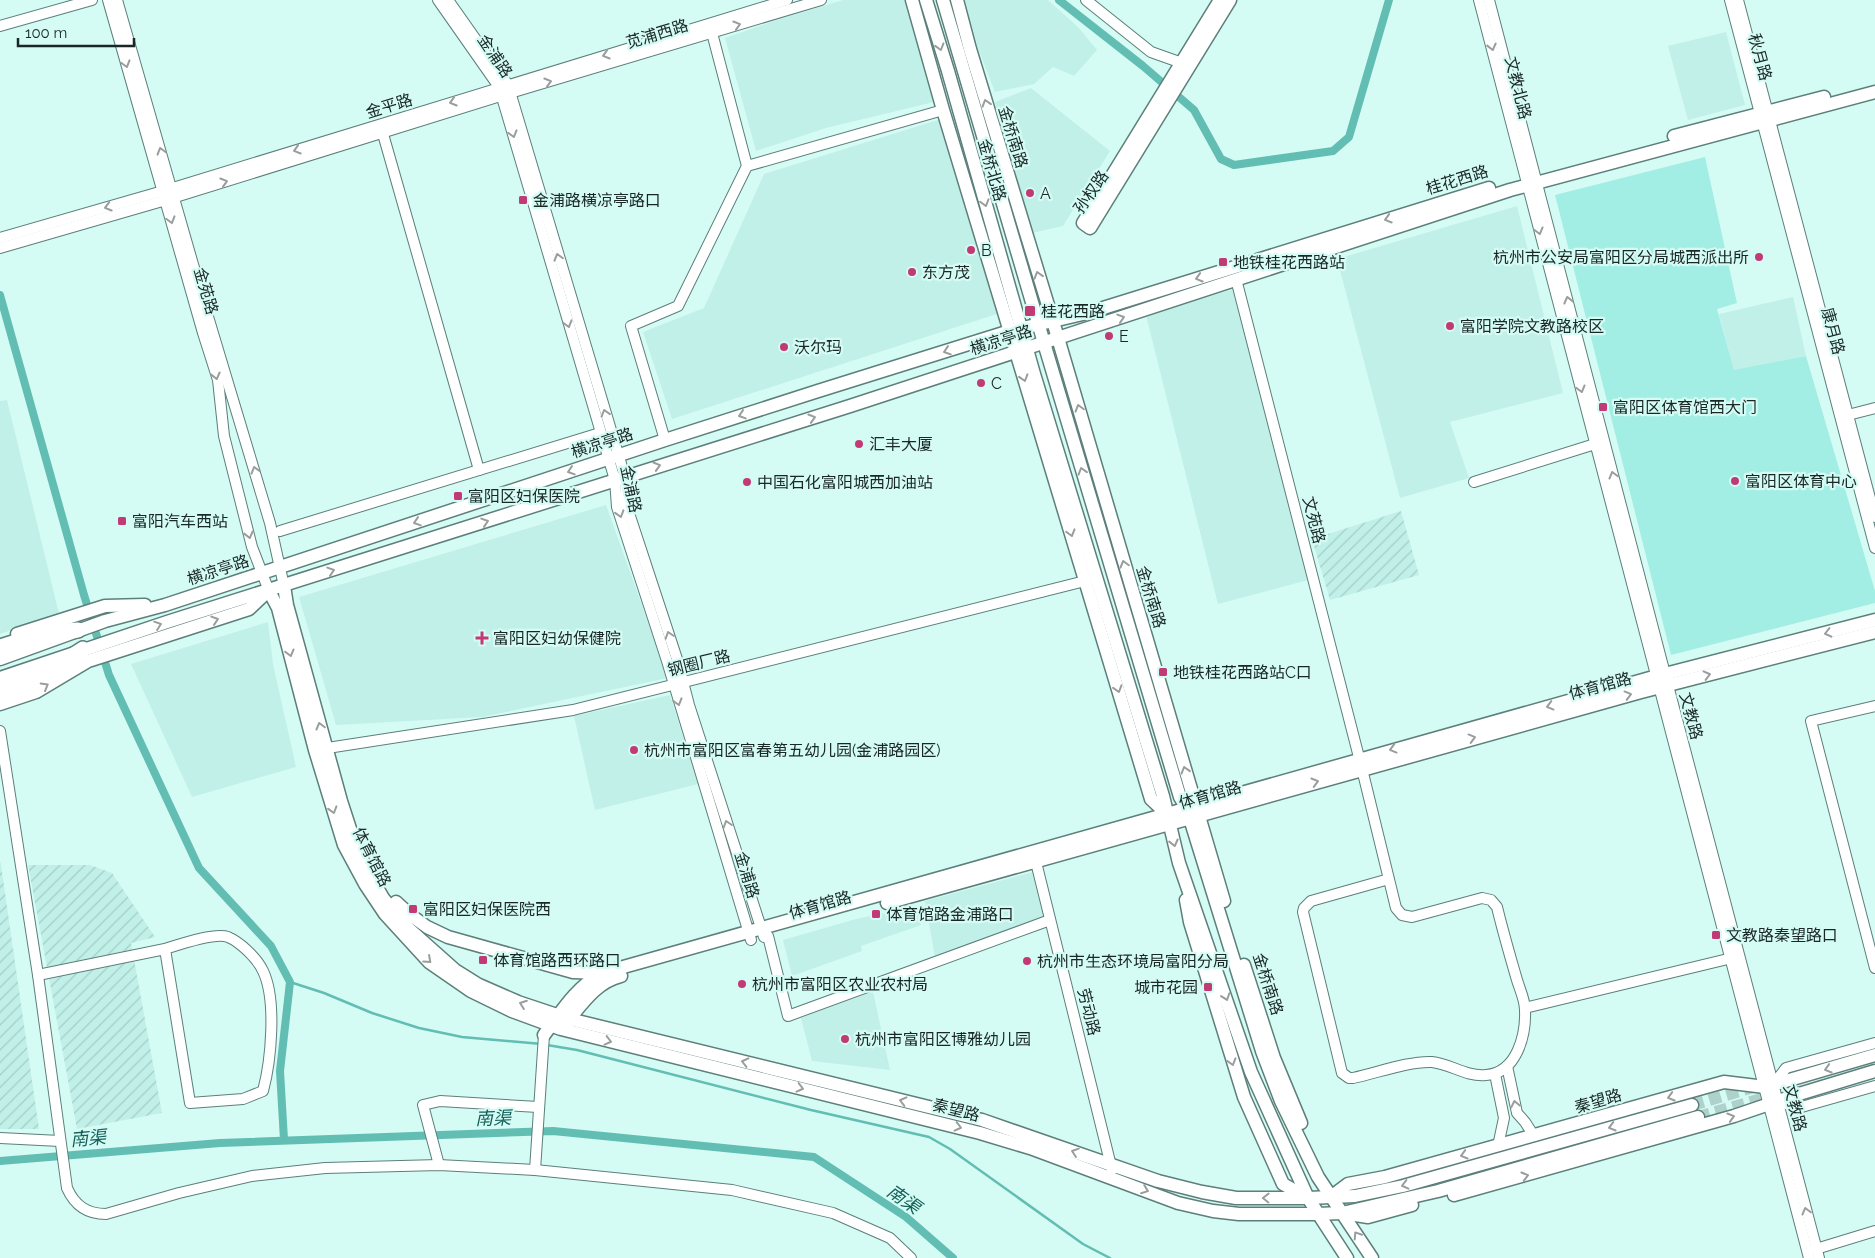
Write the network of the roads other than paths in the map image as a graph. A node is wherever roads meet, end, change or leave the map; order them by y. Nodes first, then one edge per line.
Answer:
1 (92, 0) edge
2 (108, 0) edge
3 (117, 0) edge
4 (438, 0) edge
5 (448, 0) edge
6 (787, 0) edge
7 (821, 0) edge
8 (912, 0) edge
9 (926, 0) edge
10 (943, 0) edge
11 (957, 0) edge
12 (1086, 0) edge
13 (1220, 0) edge
14 (1230, 0) edge
15 (1479, 0) edge
16 (1489, 0) edge
17 (1730, 0) edge
18 (1738, 0) edge
19 (0, 26) edge
20 (712, 33) junction
21 (970, 49) junction
22 (1181, 70) junction
23 (965, 73) junction
24 (1875, 84) edge
25 (505, 90) junction
26 (1875, 92) edge
27 (1166, 97) junction
28 (943, 110) junction
29 (1764, 117) junction
30 (382, 128) junction
31 (747, 166) junction
32 (1531, 179) junction
33 (169, 194) junction
34 (1, 243) edge
35 (1236, 279) junction
36 (1052, 321) junction
37 (1039, 324) junction
38 (1016, 330) junction
39 (1058, 338) junction
40 (1044, 343) junction
41 (1022, 350) junction
42 (1875, 408) edge
43 (1848, 415) junction
44 (600, 433) junction
45 (665, 440) junction
46 (1596, 444) junction
47 (613, 457) junction
48 (479, 470) junction
49 (620, 478) junction
50 (1474, 482) dead end
51 (1875, 517) edge
52 (280, 531) dead end
53 (1875, 548) edge
54 (281, 567) junction
55 (261, 573) junction
56 (1084, 581) junction
57 (284, 586) junction
58 (1131, 589) junction
59 (268, 591) junction
60 (165, 605) junction
61 (1125, 612) junction
62 (1875, 620) edge
63 (76, 623) junction
64 (1875, 632) edge
65 (0, 640) edge
66 (1104, 642) junction
67 (0, 647) edge
68 (86, 655) junction
69 (0, 659) edge
70 (1120, 659) junction
71 (0, 678) edge
72 (1662, 680) junction
73 (678, 683) junction
74 (0, 691) edge
75 (0, 704) edge
76 (1875, 706) edge
77 (0, 731) edge
78 (321, 749) junction
79 (1361, 764) junction
80 (1193, 812) junction
81 (1168, 819) junction
82 (1035, 857) junction
83 (368, 872) junction
84 (1389, 879) junction
85 (1050, 920) junction
86 (758, 935) junction
87 (165, 949) junction
88 (1732, 958) junction
89 (1875, 968) edge
90 (38, 975) junction
91 (606, 976) junction
92 (1525, 1008) junction
93 (554, 1027) junction
94 (1875, 1043) edge
95 (1875, 1055) edge
96 (1507, 1066) junction
97 (1875, 1071) edge
98 (1495, 1074) junction
99 (1769, 1086) junction
100 (1875, 1086) edge
101 (1773, 1102) junction
102 (538, 1112) junction
103 (1534, 1136) junction
104 (0, 1138) edge
105 (60, 1141) junction
106 (1498, 1146) junction
107 (439, 1165) junction
108 (1111, 1165) junction
109 (535, 1170) junction
110 (1114, 1178) junction
111 (1332, 1196) junction
112 (1308, 1198) junction
113 (1342, 1213) junction
114 (1318, 1214) junction
115 (1875, 1231) edge
116 (1818, 1254) edge
117 (911, 1258) edge
118 (1347, 1258) edge
119 (1372, 1258) edge
120 (1809, 1258) edge

1 - 19 street
2 -> 33 street, 金苑路
33 -> 3 street
4 - 25 street, 金浦路
5 - 25 street, 金浦路
6 -> 25 street, 金平路
20 -> 7 street, 苋浦西路
8 - 28 main road, 金桥北路
9 -> 38 main road, 金桥北路
10 - 23 main road, 金桥北路
11 - 21 main road, 金桥南路
12 - 22 street
13 - 22 main road, 孙权路
14 - 22 main road, 孙权路
15 -> 32 street, 文教北路
16 - 32 street, 文教北路
17 - 29 street, 秋月路
18 - 29 street, 秋月路
25 -> 20 street, 苋浦西路
20 - 31 street
21 - 23 main road
36 -> 21 main road, 金桥南路
22 - 27 main road, 孙权路
23 - 37 main road, 金桥北路
24 - 29 main road, 桂花西路
25 - 30 street, 金平路
25 -> 44 street, 金浦路
47 -> 25 street, 金浦路
26 - 29 main road, 桂花西路
27 - 27 main road, 孙权路
28 - 31 street
28 - 38 main road, 金桥北路
29 - 32 main road, 桂花西路
29 - 43 street, 康月路
29 - 53 street, 康月路
30 - 33 street, 金平路
30 - 48 street
31 - 45 street
32 - 35 main road, 桂花西路
32 -> 36 main road, 桂花西路
32 -> 46 street, 文教路
72 -> 32 street, 文教路
33 -> 34 street, 金平路
33 - 34 street, 金平路
54 -> 33 street
33 -> 55 street, 金苑路
39 -> 35 main road, 桂花西路
35 - 79 street, 文苑路
36 - 37 main road, 横凉亭路
36 - 39 main road, 金桥南路
37 - 38 main road, 横凉亭路
37 - 40 main road, 金桥北路
38 - 41 main road
38 -> 45 main road, 横凉亭路
39 - 40 main road, 横凉亭路
58 -> 39 main road, 金桥南路
40 - 41 main road, 横凉亭路
61 -> 40 main road, 金桥南路
49 -> 41 main road, 横凉亭路
41 -> 56 main road
41 - 70 main road
42 - 43 street
43 - 51 street, 康月路
44 - 47 street, 金浦路
44 - 48 street
45 - 47 main road, 横凉亭路
46 - 50 street
46 - 72 street, 文教路
47 - 49 street, 金浦路
47 -> 54 main road, 横凉亭路
48 - 52 street
57 -> 49 main road, 横凉亭路
49 - 73 street, 金浦路
54 - 55 main road, 横凉亭路
54 - 57 street
55 - 59 street, 金苑路
55 - 60 main road, 横凉亭路
56 - 66 main road
56 - 73 street, 钢圈厂路
57 - 59 main road, 横凉亭路
78 -> 57 main road, 体育馆路
58 - 61 main road
80 -> 58 main road, 金桥南路
68 -> 59 main road, 横凉亭路
59 -> 78 main road, 体育馆路
60 - 63 main road, 横凉亭路
60 - 63 main road, 横凉亭路
61 - 80 main road, 金桥南路
62 -> 72 main road, 体育馆路
63 - 65 main road, 横凉亭路
63 - 67 highway
63 - 69 main road, 横凉亭路
72 -> 64 main road, 体育馆路
66 - 70 main road
66 -> 81 main road
68 - 71 main road, 横凉亭路
68 - 74 highway
75 -> 68 main road, 横凉亭路
70 - 81 main road
72 - 79 main road, 体育馆路
72 - 88 street, 文教路
72 - 99 street, 文教路
73 - 78 street, 钢圈厂路
73 - 86 street, 金浦路
76 - 89 street
77 - 90 street
78 - 83 main road, 体育馆路
78 -> 93 main road, 体育馆路
79 - 80 main road, 体育馆路
79 - 84 street, 文苑路
80 - 81 main road, 体育馆路
80 - 111 main road, 金桥南路
81 - 82 main road, 体育馆路
81 -> 112 main road
82 - 85 street, 劳动路
82 - 86 main road, 体育馆路
83 - 91 main road, 体育馆路
93 -> 83 main road, 体育馆路
84 - 92 street, 文苑路
84 - 98 street
85 - 86 street, 金浦路
85 - 108 street, 劳动路
86 - 91 main road, 体育馆路
87 - 87 street
87 - 90 street
88 - 92 street
88 - 99 street, 文教路
90 - 105 street
91 - 93 main road, 体育馆路
92 - 96 street
93 - 102 street
108 -> 93 main road, 秦望路
93 -> 110 main road, 秦望路
94 - 99 street
95 -> 99 main road, 秦望路
96 - 98 street
103 -> 96 street
97 - 101 main road, 秦望路
98 - 106 street
99 - 101 street, 文教路
99 -> 103 main road, 秦望路
100 - 101 street
113 -> 101 main road, 秦望路
116 -> 101 street, 文教路
101 - 120 street, 文教路
102 - 107 street
102 - 109 street
103 - 106 main road, 秦望路
104 - 105 street
105 - 107 street
106 -> 111 main road, 秦望路
107 - 109 street
108 - 110 street, 劳动路
112 -> 108 main road, 秦望路
109 - 117 street
110 -> 114 main road, 秦望路
111 - 112 main road, 秦望路
111 - 113 main road, 金桥南路
113 -> 111 main road, 秦望路
112 - 114 main road
113 - 114 main road, 秦望路
119 -> 113 main road, 金桥南路
114 - 118 main road
115 - 116 street

